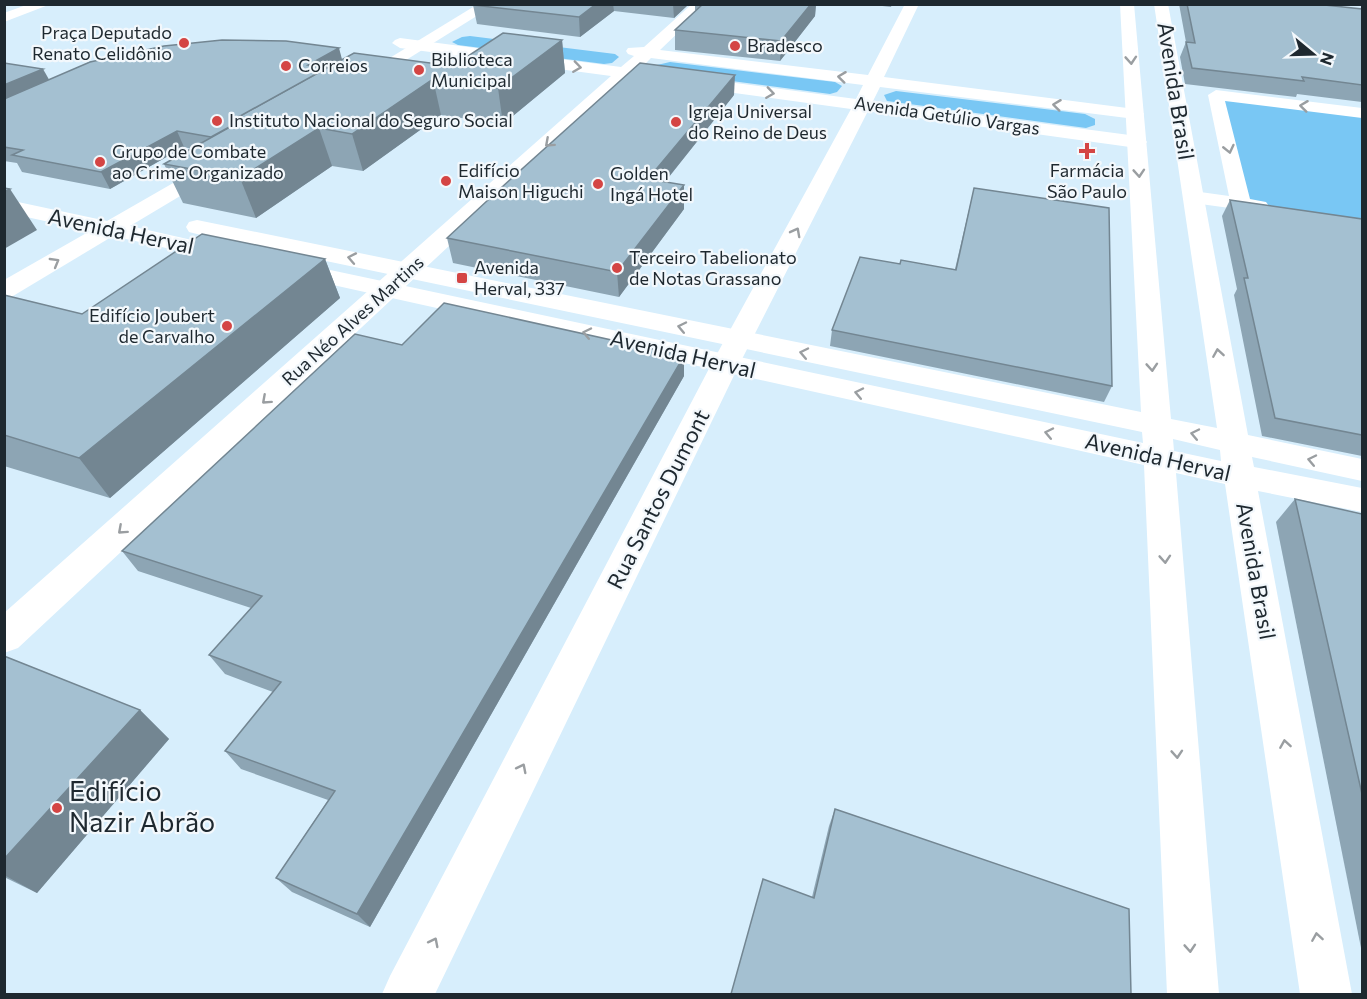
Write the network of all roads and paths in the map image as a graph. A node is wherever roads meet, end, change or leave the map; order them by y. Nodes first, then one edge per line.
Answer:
1 (44, 4) edge
2 (466, 4) edge
3 (489, 4) edge
4 (701, 4) edge
5 (912, 4) edge
6 (1127, 4) edge
7 (1161, 4) edge
8 (4, 18) edge
9 (431, 25) junction
10 (450, 27) junction
11 (477, 31) edge
12 (400, 42) junction
13 (421, 45) junction
14 (614, 48) dead end
15 (649, 53) junction
16 (626, 73) junction
17 (346, 74) edge
18 (873, 81) junction
19 (341, 93) edge
20 (862, 105) junction
21 (1088, 109) junction
22 (1362, 113) edge
23 (1136, 114) junction
24 (1084, 135) junction
25 (1137, 142) junction
26 (5, 192) edge
27 (1193, 197) junction
28 (1241, 204) junction
29 (1274, 208) edge
30 (136, 214) junction
31 (110, 219) junction
32 (84, 224) junction
33 (260, 240) junction
34 (269, 264) junction
35 (4, 269) edge
36 (399, 280) junction
37 (4, 291) edge
38 (583, 307) junction
39 (509, 315) junction
40 (733, 351) junction
41 (928, 380) junction
42 (996, 422) junction
43 (1158, 442) junction
44 (1233, 442) junction
45 (1362, 470) edge
46 (1239, 475) junction
47 (1362, 500) edge
48 (4, 637) edge
49 (408, 994) edge
50 (1192, 994) edge
51 (1326, 994) edge

1 - 8 main road
2 - 9 main road
3 - 10 main road
4 - 15 main road, Rua Néo Alves Martins
5 - 18 main road, Rua Santos Dumont
6 -> 23 main road, Avenida Brasil
7 - 27 main road, Avenida Brasil
9 - 10 main road
9 - 12 main road
10 - 11 main road
10 - 13 main road
12 - 13 main road, Avenida Getúlio Vargas
12 - 17 main road
13 -> 16 main road, Avenida Getúlio Vargas
13 - 19 main road
14 - 15 main road, Avenida Getúlio Vargas
15 - 16 main road, Rua Néo Alves Martins
18 -> 15 main road, Avenida Getúlio Vargas
16 -> 20 main road, Avenida Getúlio Vargas
16 -> 36 main road, Rua Néo Alves Martins
18 - 20 main road, Rua Santos Dumont
21 -> 18 main road, Avenida Getúlio Vargas
20 - 24 main road, Avenida Getúlio Vargas
40 -> 20 main road, Rua Santos Dumont
21 - 23 main road, Avenida Getúlio Vargas
21 - 24 main road
22 -> 28 street
23 - 25 main road, Avenida Brasil
24 - 25 main road, Avenida Getúlio Vargas
25 -> 43 main road, Avenida Brasil
26 - 31 main road, Avenida Herval
26 - 32 main road, Avenida Herval
27 - 28 street
44 -> 27 main road, Avenida Brasil
28 - 29 street
30 - 31 main road, Avenida Herval
30 - 31 main road
30 - 33 main road, Avenida Herval
31 - 32 main road
31 - 34 main road, Avenida Herval
37 -> 31 main road
32 - 35 main road
33 - 34 main road
36 -> 33 main road, Avenida Herval
34 - 36 main road, Avenida Herval
36 - 38 main road, Avenida Herval
36 - 39 main road, Avenida Herval
36 -> 48 main road, Rua Néo Alves Martins
38 - 39 main road
40 -> 38 main road, Avenida Herval
40 -> 39 main road, Avenida Herval
41 -> 40 main road, Avenida Herval
42 -> 40 main road, Avenida Herval
49 -> 40 main road, Rua Santos Dumont
41 - 42 main road
41 - 43 main road, Avenida Herval
43 -> 42 main road, Avenida Herval
44 -> 43 main road, Avenida Herval
43 - 46 main road, Avenida Herval
43 -> 50 main road, Avenida Brasil
45 -> 44 main road, Avenida Herval
44 - 46 main road, Avenida Brasil
46 - 47 main road, Avenida Herval
51 -> 46 main road, Avenida Brasil

